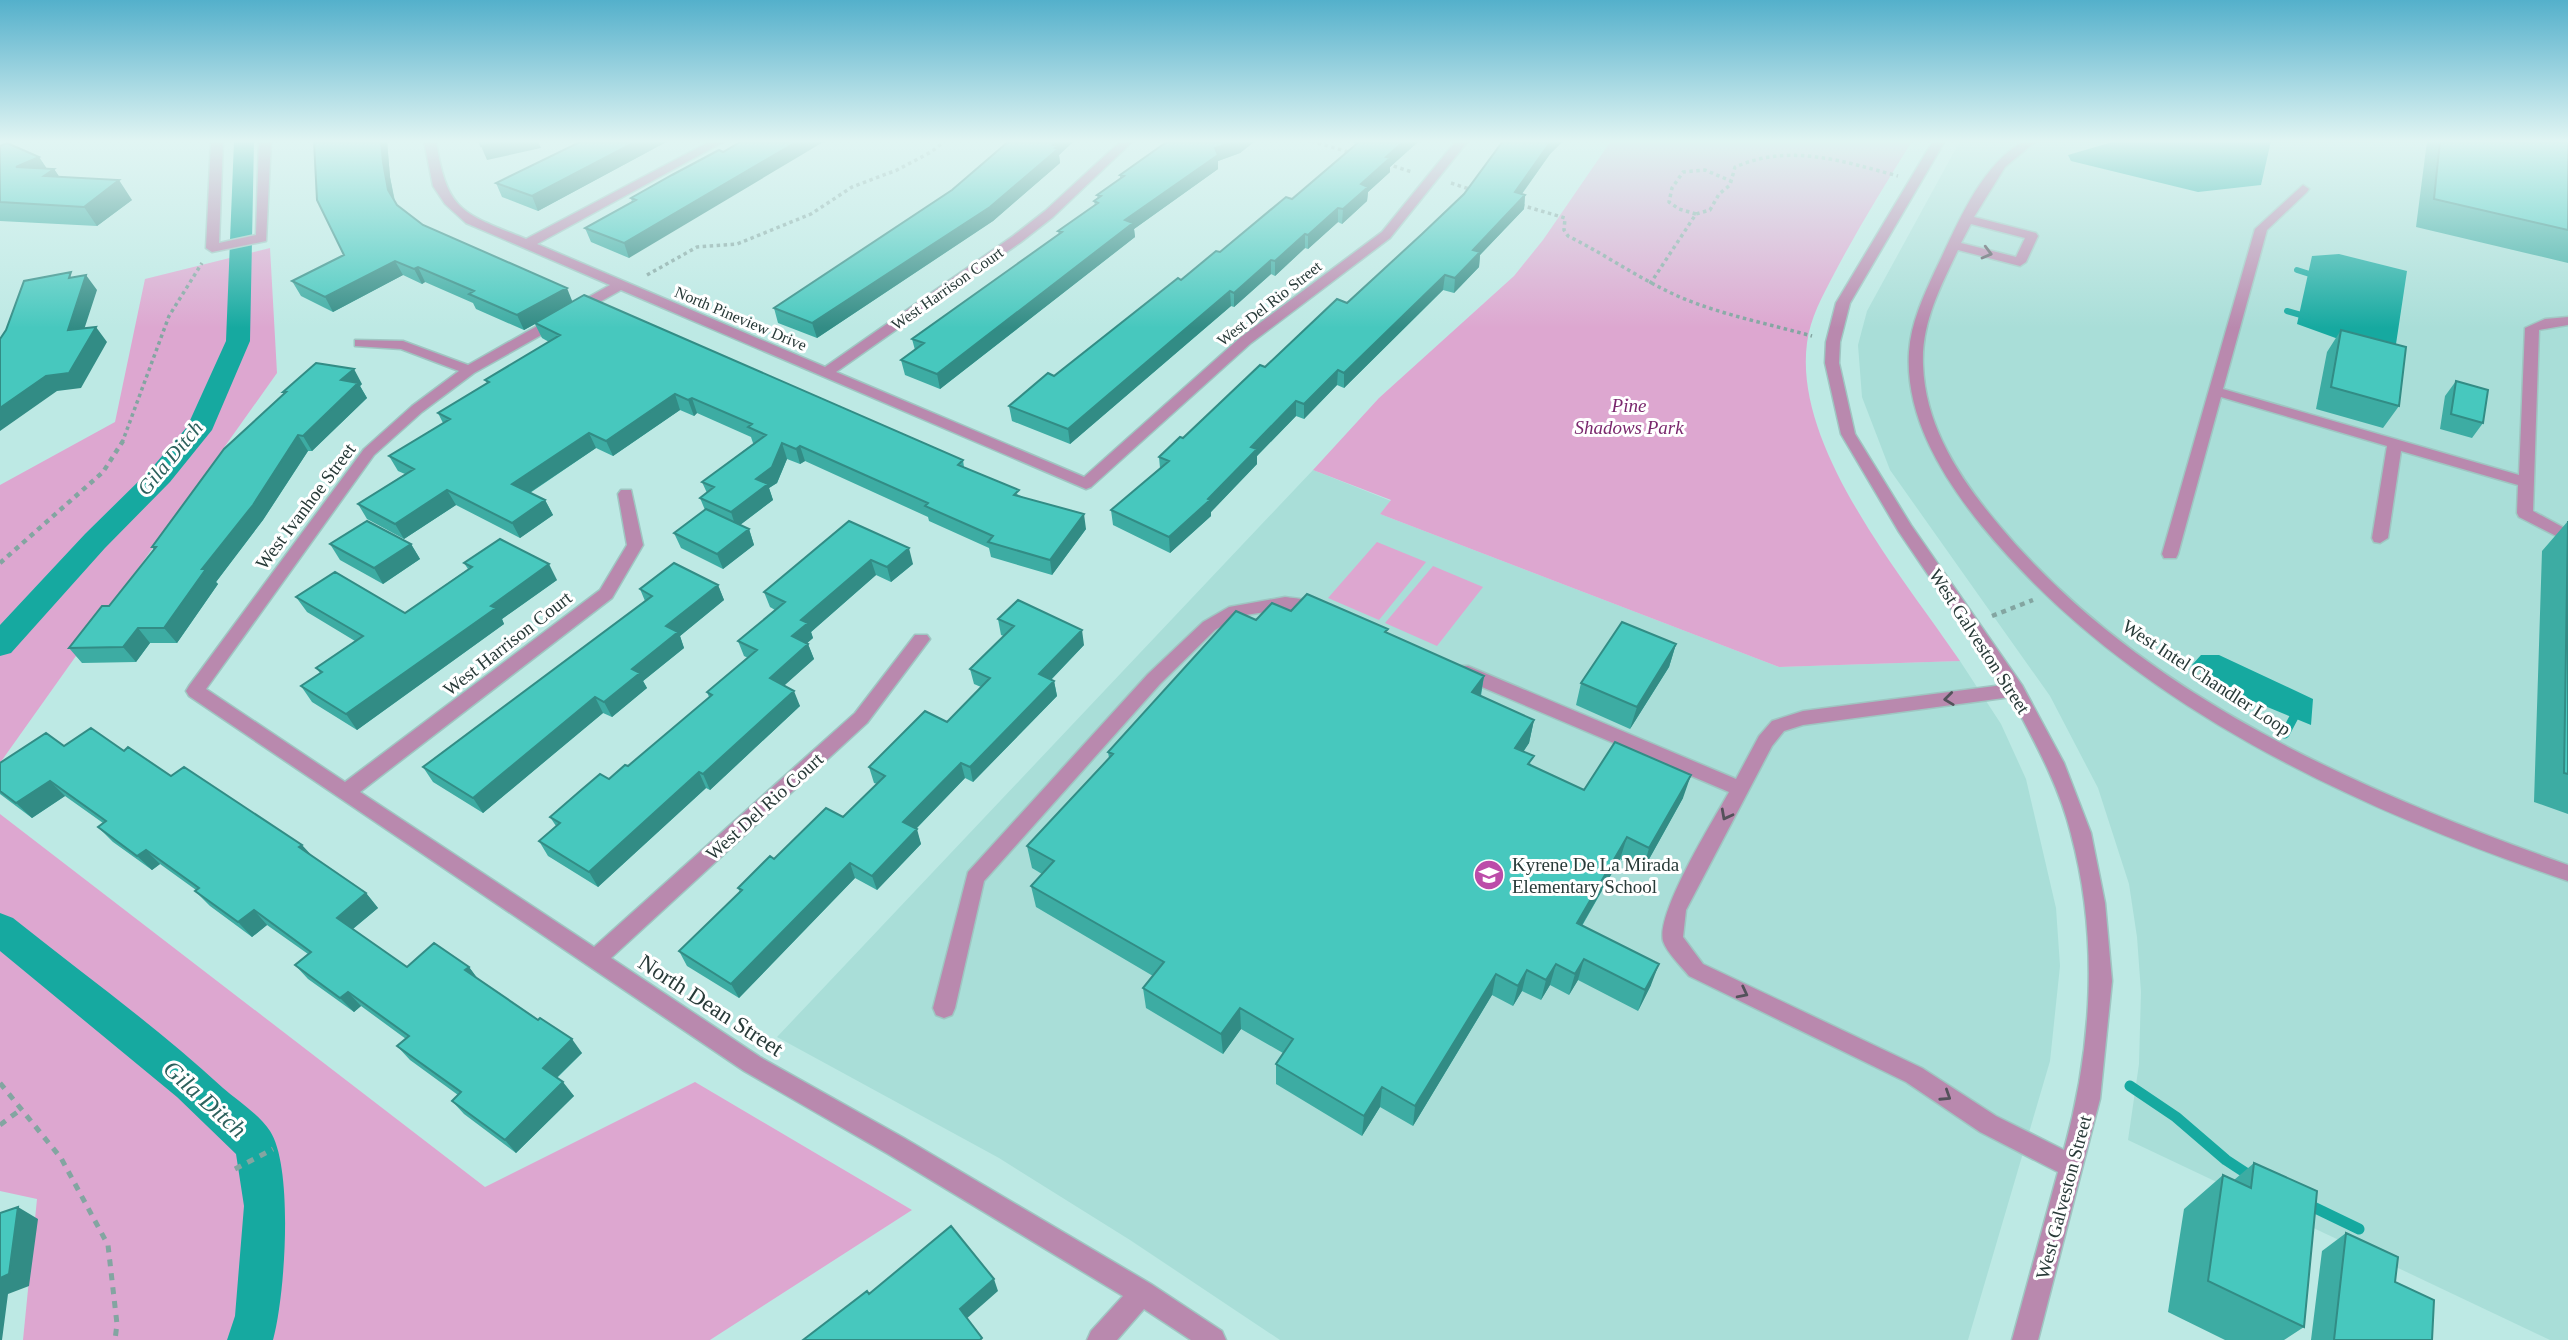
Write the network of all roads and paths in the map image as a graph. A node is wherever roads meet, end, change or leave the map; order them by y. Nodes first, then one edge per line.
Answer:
1 (214, 204) edge
2 (263, 204) edge
3 (449, 204) edge
4 (602, 204) edge
5 (827, 204) edge
6 (1060, 204) edge
7 (1411, 204) edge
8 (1518, 204) edge
9 (1671, 204) edge
10 (1714, 204) edge
11 (1903, 204) edge
12 (1976, 204) edge
13 (2288, 204) edge
14 (1696, 214) junction
15 (1968, 219) junction
16 (525, 245) junction
17 (1955, 245) junction
18 (212, 248) junction
19 (1650, 284) junction
20 (622, 287) junction
21 (2568, 321) edge
22 (1833, 342) junction
23 (360, 343) dead end
24 (469, 370) junction
25 (825, 373) junction
26 (2215, 391) junction
27 (2395, 444) junction
28 (2525, 482) junction
29 (1086, 484) joint
30 (626, 494) dead end
31 (2568, 537) edge
32 (2380, 538) dead end
33 (2170, 554) dead end
34 (0, 563) edge
35 (2052, 592) junction
36 (1333, 615) edge
37 (1972, 624) junction
38 (920, 639) dead end
39 (1449, 665) edge
40 (2016, 690) junction
41 (195, 691) joint
42 (1740, 789) junction
43 (347, 791) junction
44 (2568, 873) edge
45 (594, 960) junction
46 (944, 1008) dead end
47 (0, 1083) edge
48 (20, 1110) junction
49 (0, 1125) edge
50 (273, 1149) dead end
51 (2071, 1166) junction
52 (235, 1169) dead end
53 (1142, 1293) junction
54 (115, 1340) edge
55 (1100, 1340) edge
56 (1213, 1340) edge
57 (2025, 1340) edge

1 - 18 street
2 - 18 street
3 - 16 street, North Pineview Drive
4 - 16 street
5 - 20 path
6 - 25 street, West Harrison Court
7 - 29 street, West Del Rio Street
8 - 19 path
9 - 14 path
10 - 14 path
11 - 22 street, West Galveston Street
12 - 15 street, West Intel Chandler Loop
13 - 26 street
14 - 19 path
15 - 17 street, West Intel Chandler Loop
17 -> 15 street
16 - 20 street, North Pineview Drive
17 - 35 street, West Intel Chandler Loop
18 - 34 path
19 - 22 path
20 - 24 street, West Ivanhoe Street
20 - 25 street, North Pineview Drive
21 - 28 street
22 - 37 street, West Galveston Street
23 - 24 street
24 - 41 street, West Ivanhoe Street
25 - 29 street, North Pineview Drive
26 - 27 street
26 - 33 street
27 - 28 street
27 - 32 street
28 - 31 street
30 - 43 street, West Harrison Court
35 - 37 path
35 - 44 street, West Intel Chandler Loop
36 - 46 street
37 - 40 street, West Galveston Street
38 - 45 street, West Del Rio Court
39 - 42 street
40 -> 42 street
40 - 51 street, West Galveston Street
41 - 43 street, North Dean Street
42 -> 51 street
43 - 45 street, North Dean Street
45 - 53 street, North Dean Street
47 - 48 path
48 - 49 path
48 - 54 path
50 - 52 path
51 - 57 street, West Galveston Street
53 - 55 street
53 - 56 street, North Dean Street

